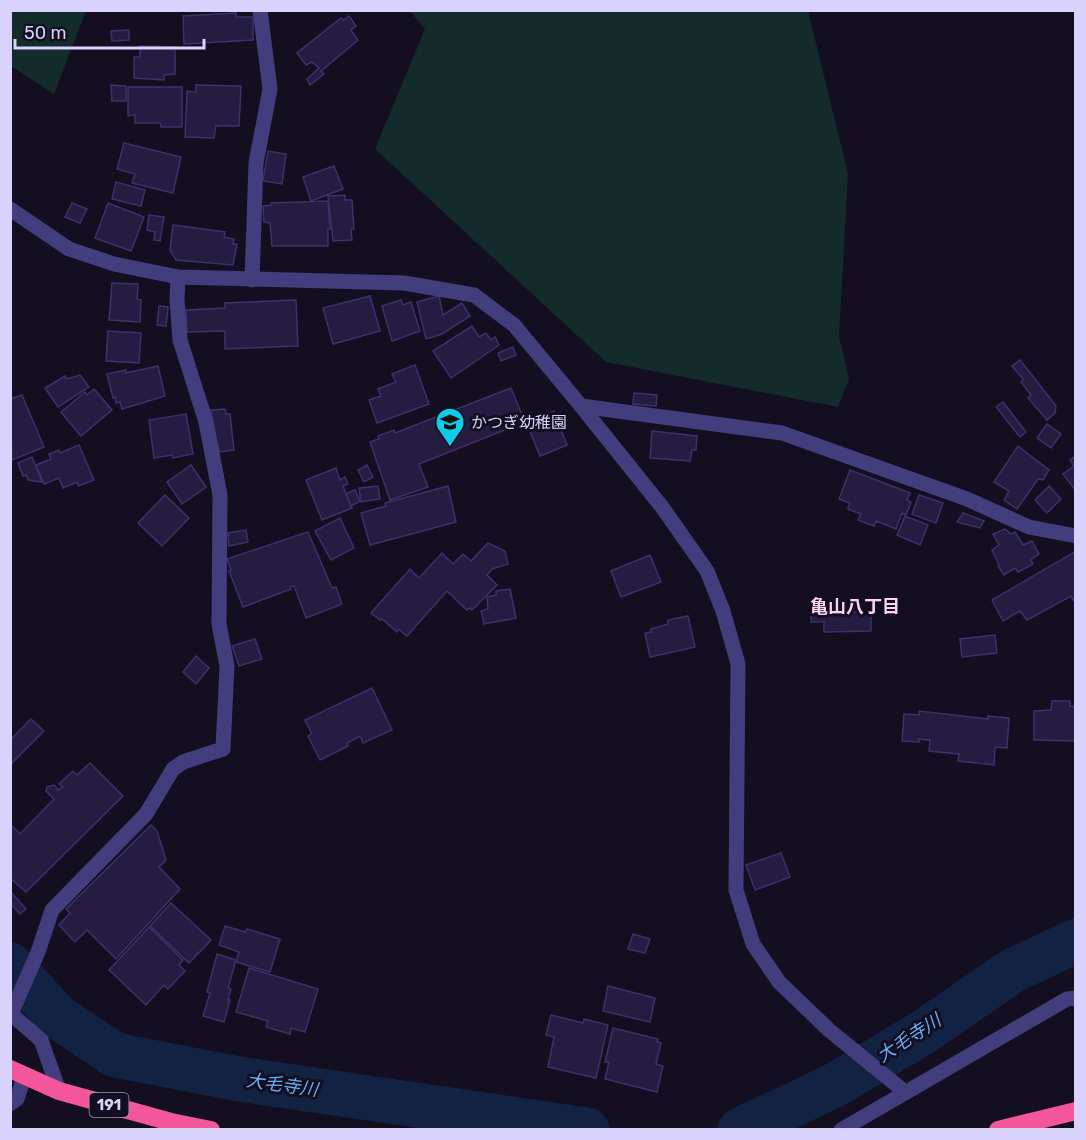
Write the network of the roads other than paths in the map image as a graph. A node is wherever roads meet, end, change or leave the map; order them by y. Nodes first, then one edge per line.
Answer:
1 (260, 10) edge
2 (10, 209) edge
3 (178, 277) junction
4 (252, 280) junction
5 (581, 406) junction
6 (1076, 536) edge
7 (1076, 998) edge
8 (17, 1073) edge
9 (59, 1091) junction
10 (905, 1092) junction
11 (10, 1104) edge
12 (1076, 1112) edge
13 (211, 1130) edge
14 (841, 1130) edge
15 (998, 1130) edge

1 - 4 street
2 - 3 street
3 - 4 street
3 - 9 street
4 - 5 street
5 - 6 street
5 - 10 street
7 - 10 street
8 - 9 highway, 191
8 - 11 street
9 - 13 highway, 191
10 - 14 street
12 - 15 highway

